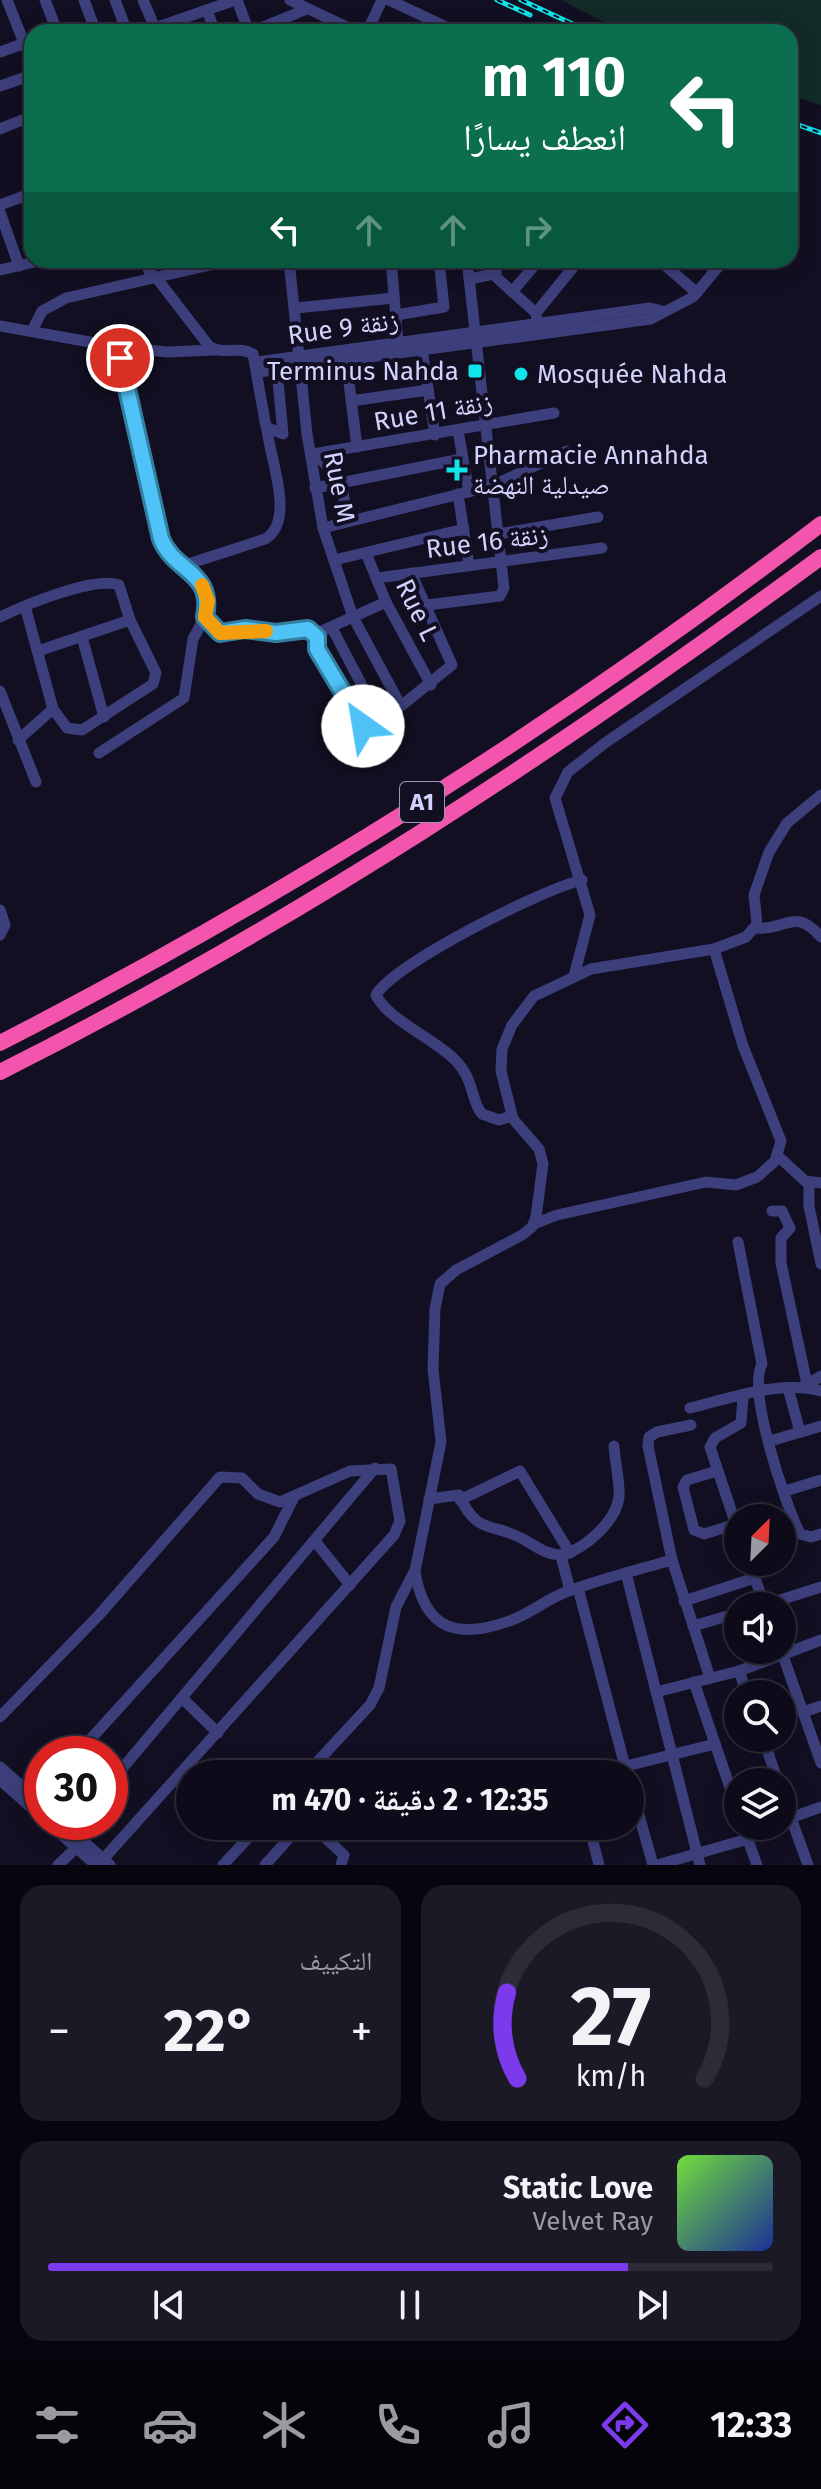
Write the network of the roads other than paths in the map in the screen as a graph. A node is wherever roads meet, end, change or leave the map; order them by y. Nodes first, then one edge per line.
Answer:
1 (7, 0) edge
2 (45, 0) edge
3 (84, 0) edge
4 (115, 0) edge
5 (143, 0) edge
6 (236, 0) edge
7 (290, 0) edge
8 (382, 0) edge
9 (389, 0) edge
10 (307, 9) junction
11 (207, 10) junction
12 (54, 23) dead end
13 (93, 24) edge
14 (124, 24) edge
15 (149, 24) edge
16 (183, 24) edge
17 (212, 24) edge
18 (246, 24) edge
19 (270, 24) edge
20 (331, 24) edge
21 (371, 24) edge
22 (440, 24) edge
23 (24, 41) edge
24 (24, 43) edge
25 (0, 52) edge
26 (24, 78) edge
27 (0, 86) edge
28 (24, 119) edge
29 (0, 129) edge
30 (24, 196) edge
31 (0, 205) edge
32 (0, 212) edge
33 (24, 265) edge
34 (19, 266) junction
35 (149, 268) edge
36 (192, 268) edge
37 (290, 268) edge
38 (392, 268) edge
39 (440, 268) edge
40 (468, 268) edge
41 (495, 268) edge
42 (532, 268) edge
43 (573, 268) edge
44 (668, 268) edge
45 (713, 268) edge
46 (0, 270) edge
47 (715, 270) joint
48 (494, 274) junction
49 (153, 276) junction
50 (469, 279) junction
51 (512, 292) junction
52 (697, 293) junction
53 (394, 298) junction
54 (296, 308) junction
55 (662, 311) junction
56 (396, 315) junction
57 (536, 318) junction
58 (0, 326) edge
59 (33, 329) junction
60 (476, 338) junction
61 (398, 342) junction
62 (118, 347) junction
63 (422, 349) junction
64 (215, 350) junction
65 (346, 359) junction
66 (300, 361) junction
67 (258, 367) junction
68 (277, 370) junction
69 (428, 390) junction
70 (351, 401) junction
71 (554, 413) dead end
72 (266, 426) junction
73 (485, 427) junction
74 (458, 431) junction
75 (435, 435) junction
76 (357, 447) junction
77 (567, 451) dead end
78 (315, 453) junction
79 (461, 459) junction
80 (342, 482) junction
81 (492, 486) junction
82 (315, 488) junction
83 (463, 493) junction
84 (598, 517) dead end
85 (347, 521) junction
86 (821, 524) edge
87 (323, 528) junction
88 (464, 529) junction
89 (498, 534) junction
90 (602, 548) dead end
91 (366, 553) junction
92 (821, 557) edge
93 (334, 560) junction
94 (502, 562) junction
95 (469, 565) junction
96 (182, 566) junction
97 (411, 573) junction
98 (377, 578) junction
99 (821, 596) edge
100 (386, 602) junction
101 (427, 605) junction
102 (25, 606) junction
103 (0, 617) edge
104 (205, 617) junction
105 (353, 617) junction
106 (130, 620) junction
107 (332, 628) junction
108 (82, 637) junction
109 (317, 643) junction
110 (38, 651) junction
111 (431, 685) junction
112 (0, 691) edge
113 (401, 706) junction
114 (53, 709) junction
115 (104, 717) junction
116 (380, 720) junction
117 (18, 740) junction
118 (99, 753) dead end
119 (36, 782) dead end
120 (821, 795) edge
121 (582, 880) junction
122 (0, 910) edge
123 (755, 928) junction
124 (0, 935) edge
125 (821, 937) edge
126 (714, 949) junction
127 (574, 976) junction
128 (0, 1043) edge
129 (0, 1072) edge
130 (512, 1116) junction
131 (778, 1156) junction
132 (815, 1182) edge
133 (772, 1211) dead end
134 (812, 1222) junction
135 (534, 1224) junction
136 (790, 1228) junction
137 (738, 1242) dead end
138 (821, 1264) edge
139 (821, 1376) edge
140 (805, 1386) junction
141 (788, 1388) junction
142 (821, 1391) edge
143 (756, 1392) junction
144 (743, 1396) junction
145 (690, 1408) dead end
146 (691, 1425) dead end
147 (821, 1426) edge
148 (800, 1432) junction
149 (770, 1441) junction
150 (614, 1446) dead end
151 (375, 1468) junction
152 (717, 1471) junction
153 (821, 1480) edge
154 (785, 1491) junction
155 (294, 1497) junction
156 (429, 1499) junction
157 (460, 1500) junction
158 (729, 1504) edge
159 (724, 1530) edge
160 (821, 1534) edge
161 (315, 1541) junction
162 (566, 1554) junction
163 (672, 1560) junction
164 (415, 1571) junction
165 (626, 1573) junction
166 (755, 1578) joint
167 (350, 1585) junction
168 (821, 1587) edge
169 (574, 1589) junction
170 (759, 1592) edge
171 (796, 1595) edge
172 (684, 1601) junction
173 (724, 1617) edge
174 (693, 1626) junction
175 (821, 1640) edge
176 (796, 1648) edge
177 (755, 1664) edge
178 (786, 1664) edge
179 (739, 1671) junction
180 (710, 1678) junction
181 (742, 1680) edge
182 (694, 1682) junction
183 (656, 1692) junction
184 (183, 1699) junction
185 (821, 1706) edge
186 (803, 1712) junction
187 (0, 1717) edge
188 (218, 1733) junction
189 (93, 1736) edge
190 (715, 1744) junction
191 (671, 1757) junction
192 (319, 1760) edge
193 (624, 1760) edge
194 (128, 1762) edge
195 (821, 1763) edge
196 (644, 1766) edge
197 (0, 1767) edge
198 (724, 1770) edge
199 (0, 1780) edge
200 (24, 1788) edge
201 (24, 1793) edge
202 (821, 1807) edge
203 (796, 1816) edge
204 (644, 1829) edge
205 (73, 1840) edge
206 (80, 1840) edge
207 (246, 1840) edge
208 (287, 1840) edge
209 (327, 1840) edge
210 (593, 1840) edge
211 (733, 1840) edge
212 (748, 1840) edge
213 (796, 1840) edge
214 (76, 1848) junction
215 (698, 1860) edge
216 (102, 1864) edge
217 (225, 1864) edge
218 (58, 1865) edge
219 (265, 1865) edge
220 (341, 1865) edge
221 (599, 1865) edge
222 (655, 1865) edge
223 (757, 1865) edge
224 (808, 1865) edge

1 - 23 street
2 - 12 street
3 - 13 street
4 - 14 street
5 - 15 street
6 - 11 street
6 - 18 street
7 - 10 street
8 - 21 street
9 - 22 street
10 - 19 street
10 - 20 street
11 - 16 street
11 - 17 street
24 - 25 street
26 - 27 street
28 - 29 street
30 - 31 street
32 - 34 street
33 - 34 street
34 - 46 street
35 - 49 street
36 - 49 street
37 - 54 street, Rue M
38 - 53 street
39 - 56 street
40 - 50 street
41 - 48 street
42 - 51 street
43 - 57 street
44 - 52 street
45 - 47 street
47 - 52 street, Rue 9 زنقة
48 - 50 street
48 - 51 street
49 - 59 street
49 - 64 street
50 - 60 street
51 - 57 street
52 - 55 street, Rue 9 زنقة
53 - 54 street
53 - 56 street
54 - 66 street, Rue M
55 - 57 street, Rue 9 زنقة
55 - 60 street, Rue 9 زنقة
56 - 61 street
57 - 60 street, Rue 9 زنقة
58 - 59 street
59 - 62 street
60 - 61 street, Rue 9 زنقة
60 - 63 street, Rue 9 زنقة
60 - 73 street
61 - 66 street, Rue 9 زنقة
62 - 64 street
62 - 96 street
63 - 65 street, Rue 9 زنقة
63 - 69 street
64 - 67 street
65 - 66 street, Rue 9 زنقة
65 - 70 street
66 - 67 street, Rue 9 زنقة
66 - 68 street, Rue 9 زنقة
66 - 78 street, Rue M
67 - 68 street, Rue 9 زنقة
67 - 72 street
68 - 72 street
69 - 70 street
69 - 75 street
70 - 76 street
71 - 73 street, Rue 11 زنقة
72 - 96 street
73 - 74 street, Rue 11 زنقة
73 - 81 street
74 - 75 street, Rue 11 زنقة
74 - 79 street
75 - 76 street, Rue 11 زنقة
76 - 78 street, Rue 11 زنقة
77 - 81 street
78 - 80 street
78 - 82 street, Rue M
79 - 80 street
79 - 83 street
80 - 82 street
80 - 85 street
81 - 83 street
81 - 89 street
82 - 87 street, Rue M
83 - 85 street
83 - 88 street
84 - 89 street
85 - 87 street
86 - 128 highway, A1
87 - 93 street, Rue M
88 - 91 street
88 - 95 street
89 - 94 street
90 - 94 street, Rue 16 زنقة
91 - 93 street
91 - 98 street, Rue L
92 - 129 highway, A1
93 - 105 street, Rue M
94 - 95 street, Rue 16 زنقة
94 - 101 street
95 - 97 street, Rue 16 زنقة
96 - 104 street
97 - 98 street, Rue 16 زنقة
97 - 101 street
98 - 100 street, Rue L
99 - 121 street
100 - 105 street
100 - 111 street, Rue L
101 - 111 street
102 - 103 street
102 - 106 street
102 - 110 street
104 - 109 street
104 - 118 street
105 - 107 street
105 - 113 street, Rue M
106 - 108 street
106 - 115 street
107 - 109 street
107 - 116 street
108 - 110 street
108 - 115 street
109 - 116 street
110 - 114 street
111 - 113 street
112 - 117 street
113 - 116 street
114 - 115 street
114 - 117 street
117 - 119 street
120 - 123 street
121 - 127 street
121 - 130 street
122 - 124 street
123 - 125 street
123 - 126 street
126 - 127 street
126 - 131 street
127 - 130 street
130 - 135 street
131 - 132 street
131 - 135 street
132 - 134 street
133 - 136 street
134 - 136 street
134 - 138 street
135 - 156 street
136 - 140 street
137 - 143 street
139 - 140 street
140 - 141 street
140 - 142 street
141 - 143 street
141 - 148 street
143 - 144 street
143 - 149 street
144 - 145 street
144 - 152 street
146 - 163 street
147 - 148 street
148 - 149 street
149 - 154 street
150 - 162 street
151 - 155 street
151 - 161 street
151 - 167 street
152 - 158 street
152 - 159 street
153 - 154 street
154 - 160 street
155 - 187 street
155 - 189 street
156 - 157 street
156 - 164 street
157 - 162 street
157 - 162 street
161 - 167 street
161 - 184 street
162 - 169 street
163 - 165 street
163 - 172 street
164 - 169 street
164 - 192 street
165 - 169 street
165 - 183 street
166 - 170 street
166 - 172 street
167 - 188 street
168 - 171 street
169 - 193 street
172 - 174 street
173 - 174 street
174 - 180 street
175 - 176 street
177 - 179 street
178 - 186 street
179 - 180 street
179 - 181 street
180 - 182 street
182 - 183 street
182 - 190 street
183 - 191 street
184 - 188 street
184 - 194 street
185 - 186 street
186 - 195 street
188 - 216 street
190 - 191 street
190 - 198 street
191 - 196 street
191 - 215 street
197 - 200 street
199 - 201 street
202 - 203 street
204 - 222 street
205 - 214 street
206 - 216 street
207 - 217 street
208 - 219 street
209 - 220 street
210 - 221 street
211 - 215 street
212 - 223 street
213 - 224 street
214 - 216 street
214 - 218 street
215 - 222 street

